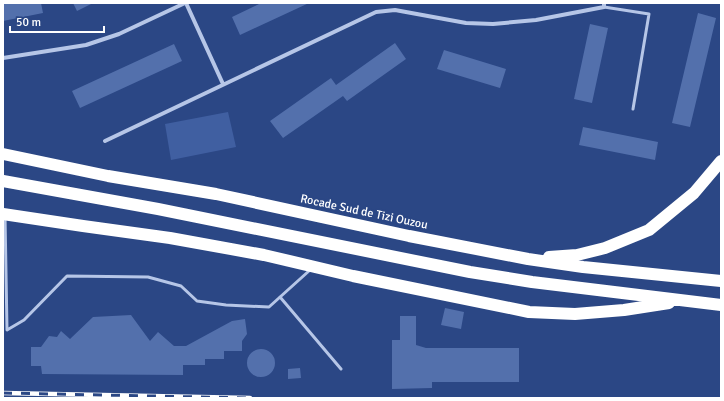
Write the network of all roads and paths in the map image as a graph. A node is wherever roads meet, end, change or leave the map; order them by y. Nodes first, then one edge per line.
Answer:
1 (185, 3) edge
2 (604, 5) edge
3 (3, 58) edge
4 (223, 84) junction
5 (632, 109) dead end
6 (105, 142) dead end
7 (3, 154) edge
8 (721, 161) edge
9 (3, 181) edge
10 (4, 214) edge
11 (528, 259) junction
12 (315, 266) junction
13 (721, 281) edge
14 (280, 297) junction
15 (682, 301) junction
16 (721, 305) edge
17 (341, 369) dead end

1 - 3 street
1 - 4 street
2 - 4 street
2 - 5 lane
4 - 6 street
7 - 11 highway, Rocade Sud de Tizi Ouzou
8 - 11 highway
9 - 15 highway
10 - 12 highway
10 - 14 lane
11 - 13 highway, Rocade Sud de Tizi Ouzou
12 - 14 lane
12 - 15 highway
14 - 17 lane
15 - 16 highway

